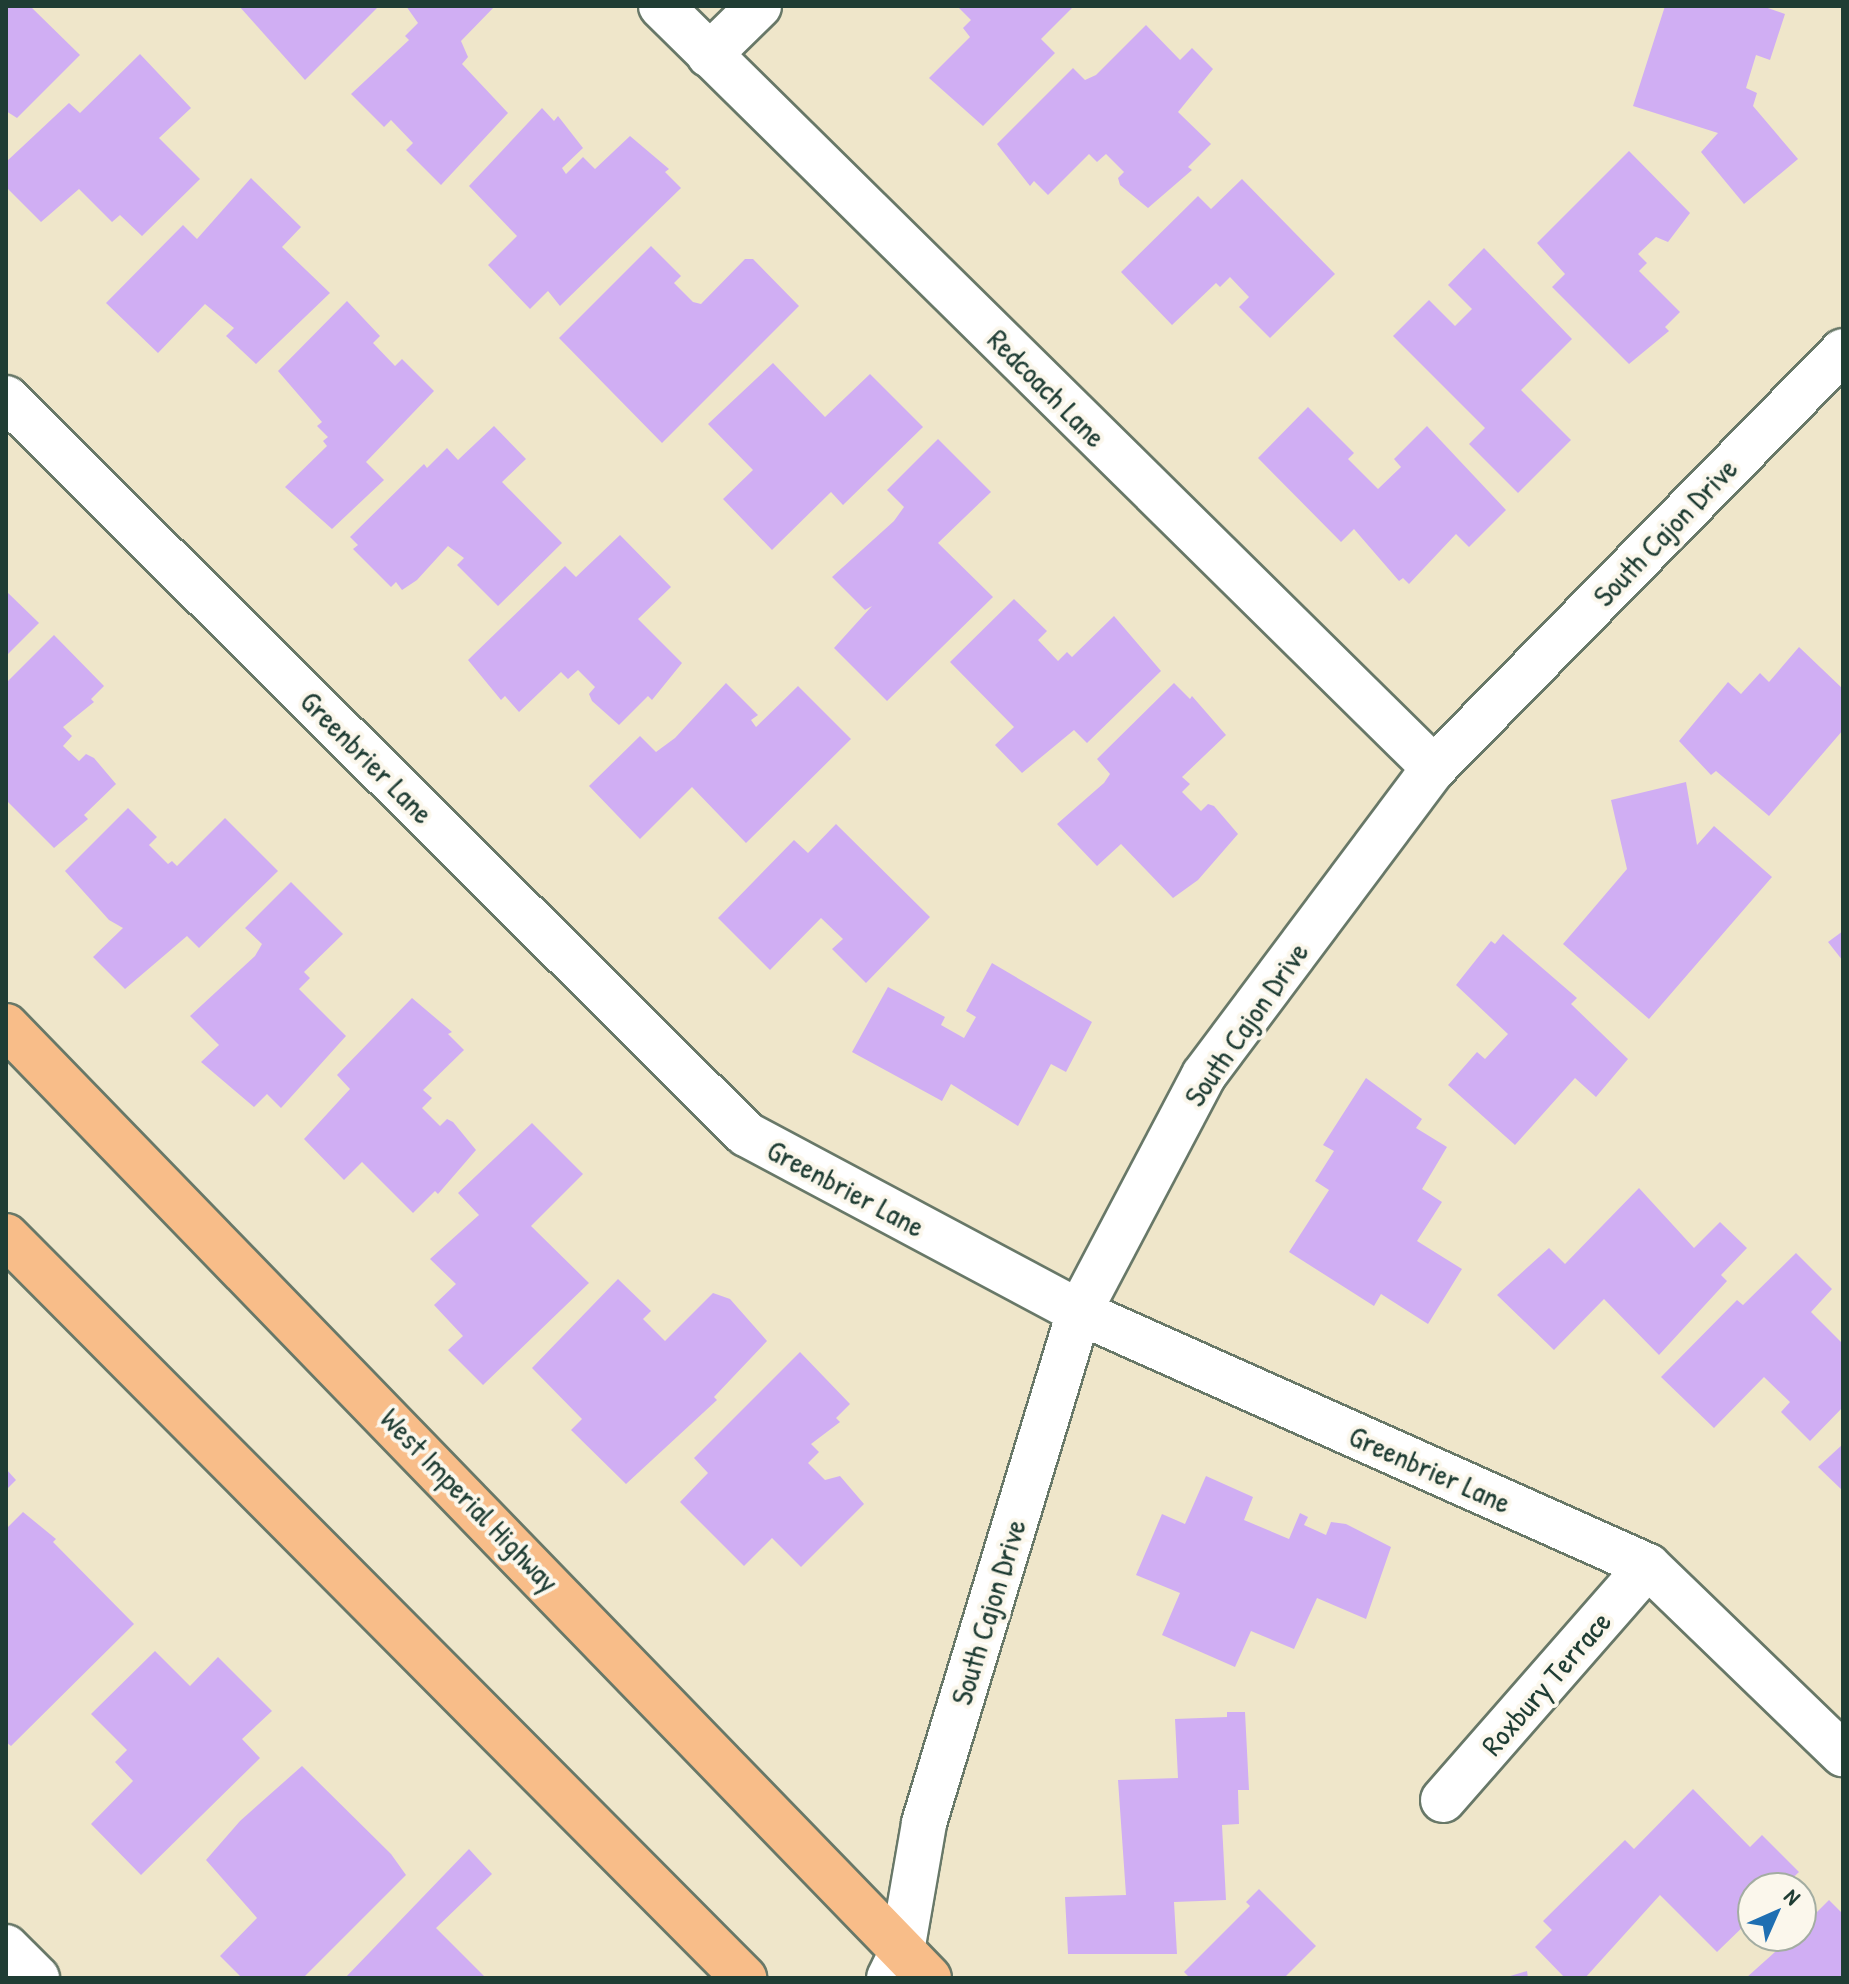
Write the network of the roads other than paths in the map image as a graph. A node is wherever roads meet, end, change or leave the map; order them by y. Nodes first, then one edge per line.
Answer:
1 (661, 6) edge
2 (759, 6) edge
3 (709, 55) junction
4 (1843, 351) edge
5 (6, 398) edge
6 (1434, 768) junction
7 (6, 1026) edge
8 (6, 1236) edge
9 (1079, 1312) junction
10 (1648, 1566) junction
11 (1843, 1754) edge
12 (1443, 1800) dead end
13 (6, 1947) edge
14 (907, 1969) edge
15 (37, 1978) edge
16 (744, 1978) edge

1 - 3 street, Redcoach Lane
2 - 3 street
3 - 6 street, Redcoach Lane
4 - 6 street, South Cajon Drive
5 - 9 street, Greenbrier Lane
6 - 9 street, South Cajon Drive
7 - 14 main road, West Imperial Highway
8 - 16 main road
9 - 10 street, Greenbrier Lane
9 - 14 street, South Cajon Drive
10 - 11 street, Greenbrier Lane
10 - 12 street, Roxbury Terrace
13 - 15 street

